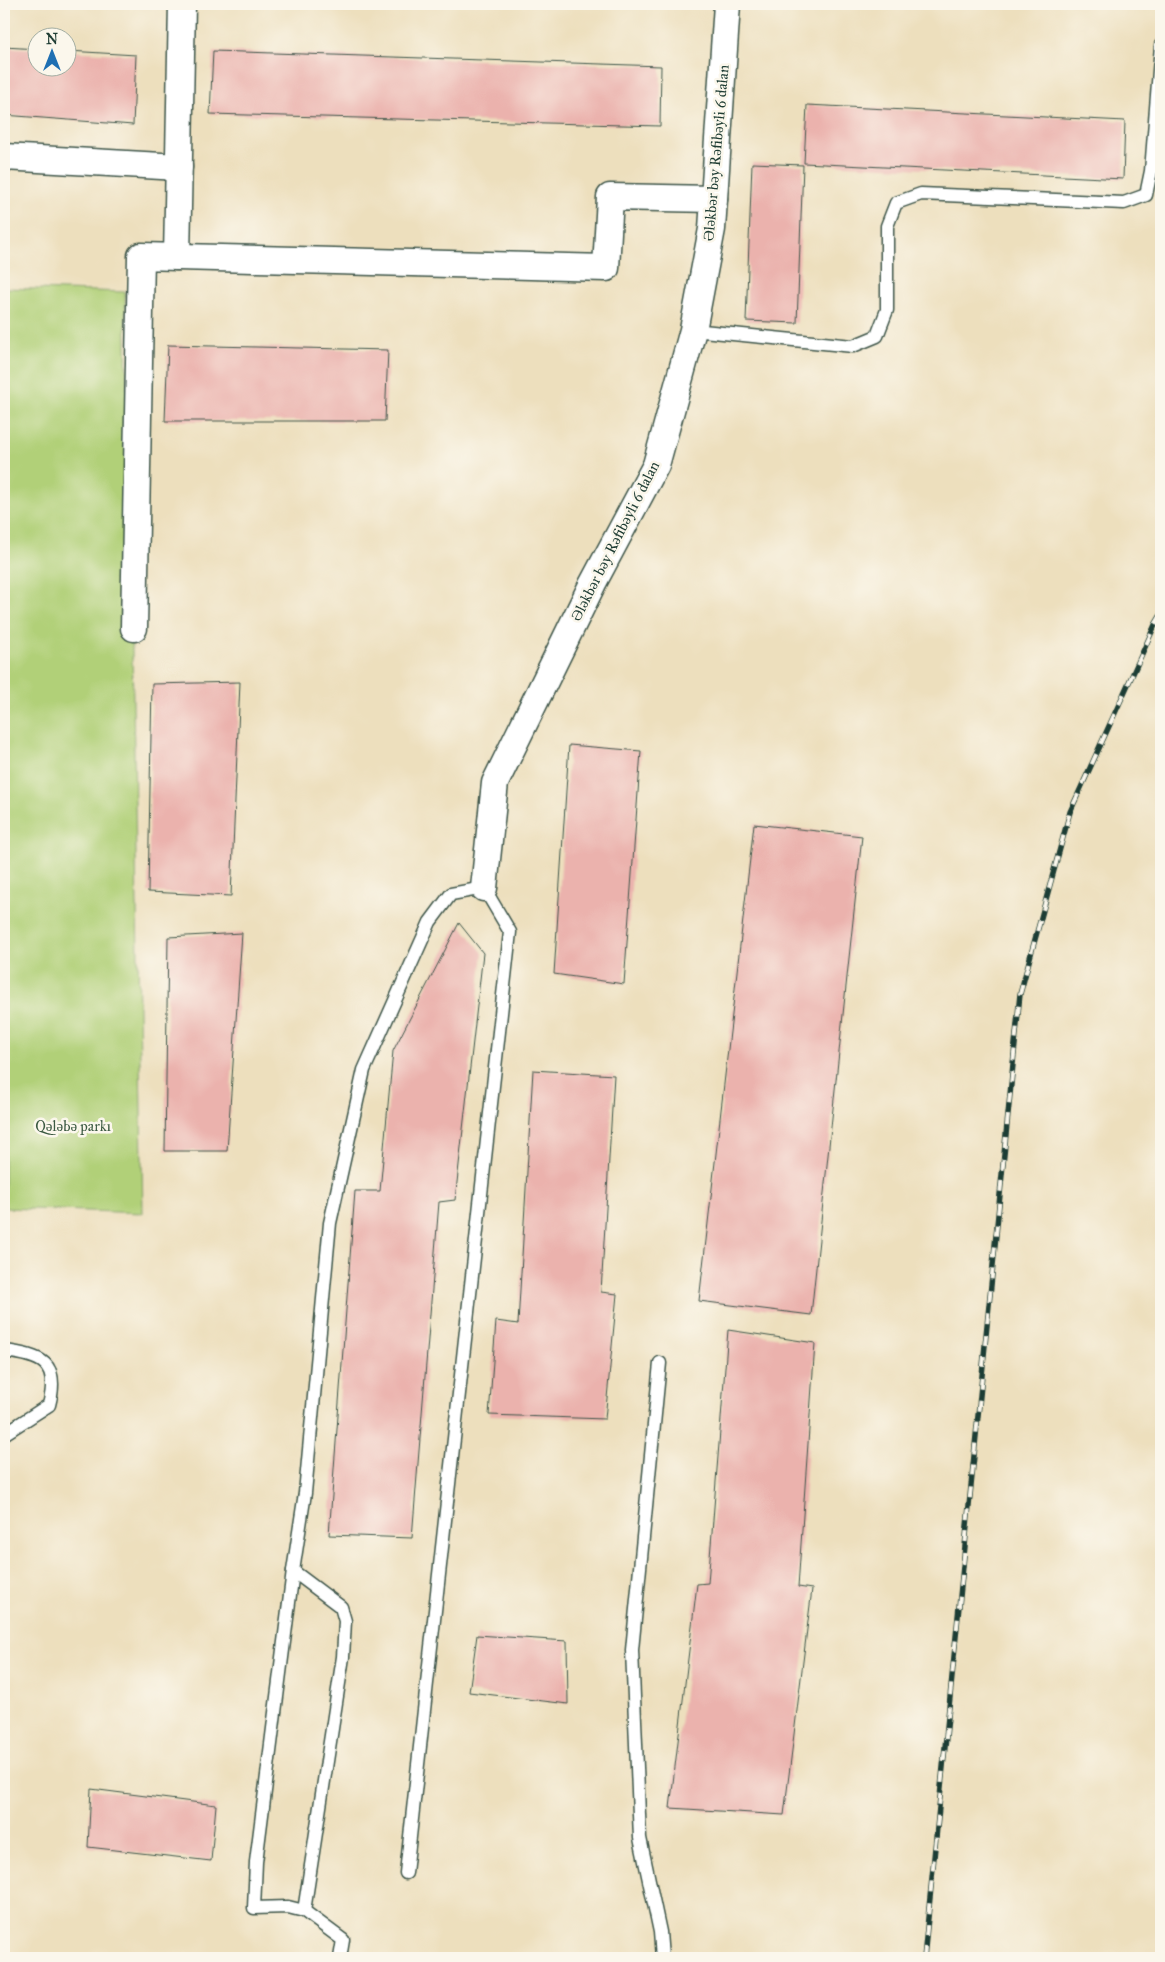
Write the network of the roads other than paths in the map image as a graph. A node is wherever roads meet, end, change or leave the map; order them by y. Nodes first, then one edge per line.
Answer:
1 (182, 4) edge
2 (727, 4) edge
3 (1161, 45) edge
4 (4, 157) edge
5 (179, 167) junction
6 (714, 199) junction
7 (177, 257) junction
8 (693, 330) junction
9 (134, 628) dead end
10 (484, 888) junction
11 (4, 1351) edge
12 (660, 1363) dead end
13 (4, 1434) edge
14 (293, 1571) junction
15 (406, 1873) dead end
16 (304, 1911) junction
17 (340, 1958) edge
18 (662, 1958) edge

1 - 5 street
2 - 6 street, Ələkbər bəy Rəfibəyli 6 dalan
3 - 8 lane
4 - 5 street
5 - 7 street
6 - 7 street
6 - 8 street, Ələkbər bəy Rəfibəyli 6 dalan
7 - 9 street
8 - 10 street, Ələkbər bəy Rəfibəyli 6 dalan
10 - 14 lane
10 - 15 lane
11 - 13 lane
12 - 18 lane
14 - 16 lane
14 - 16 lane
16 - 17 lane

